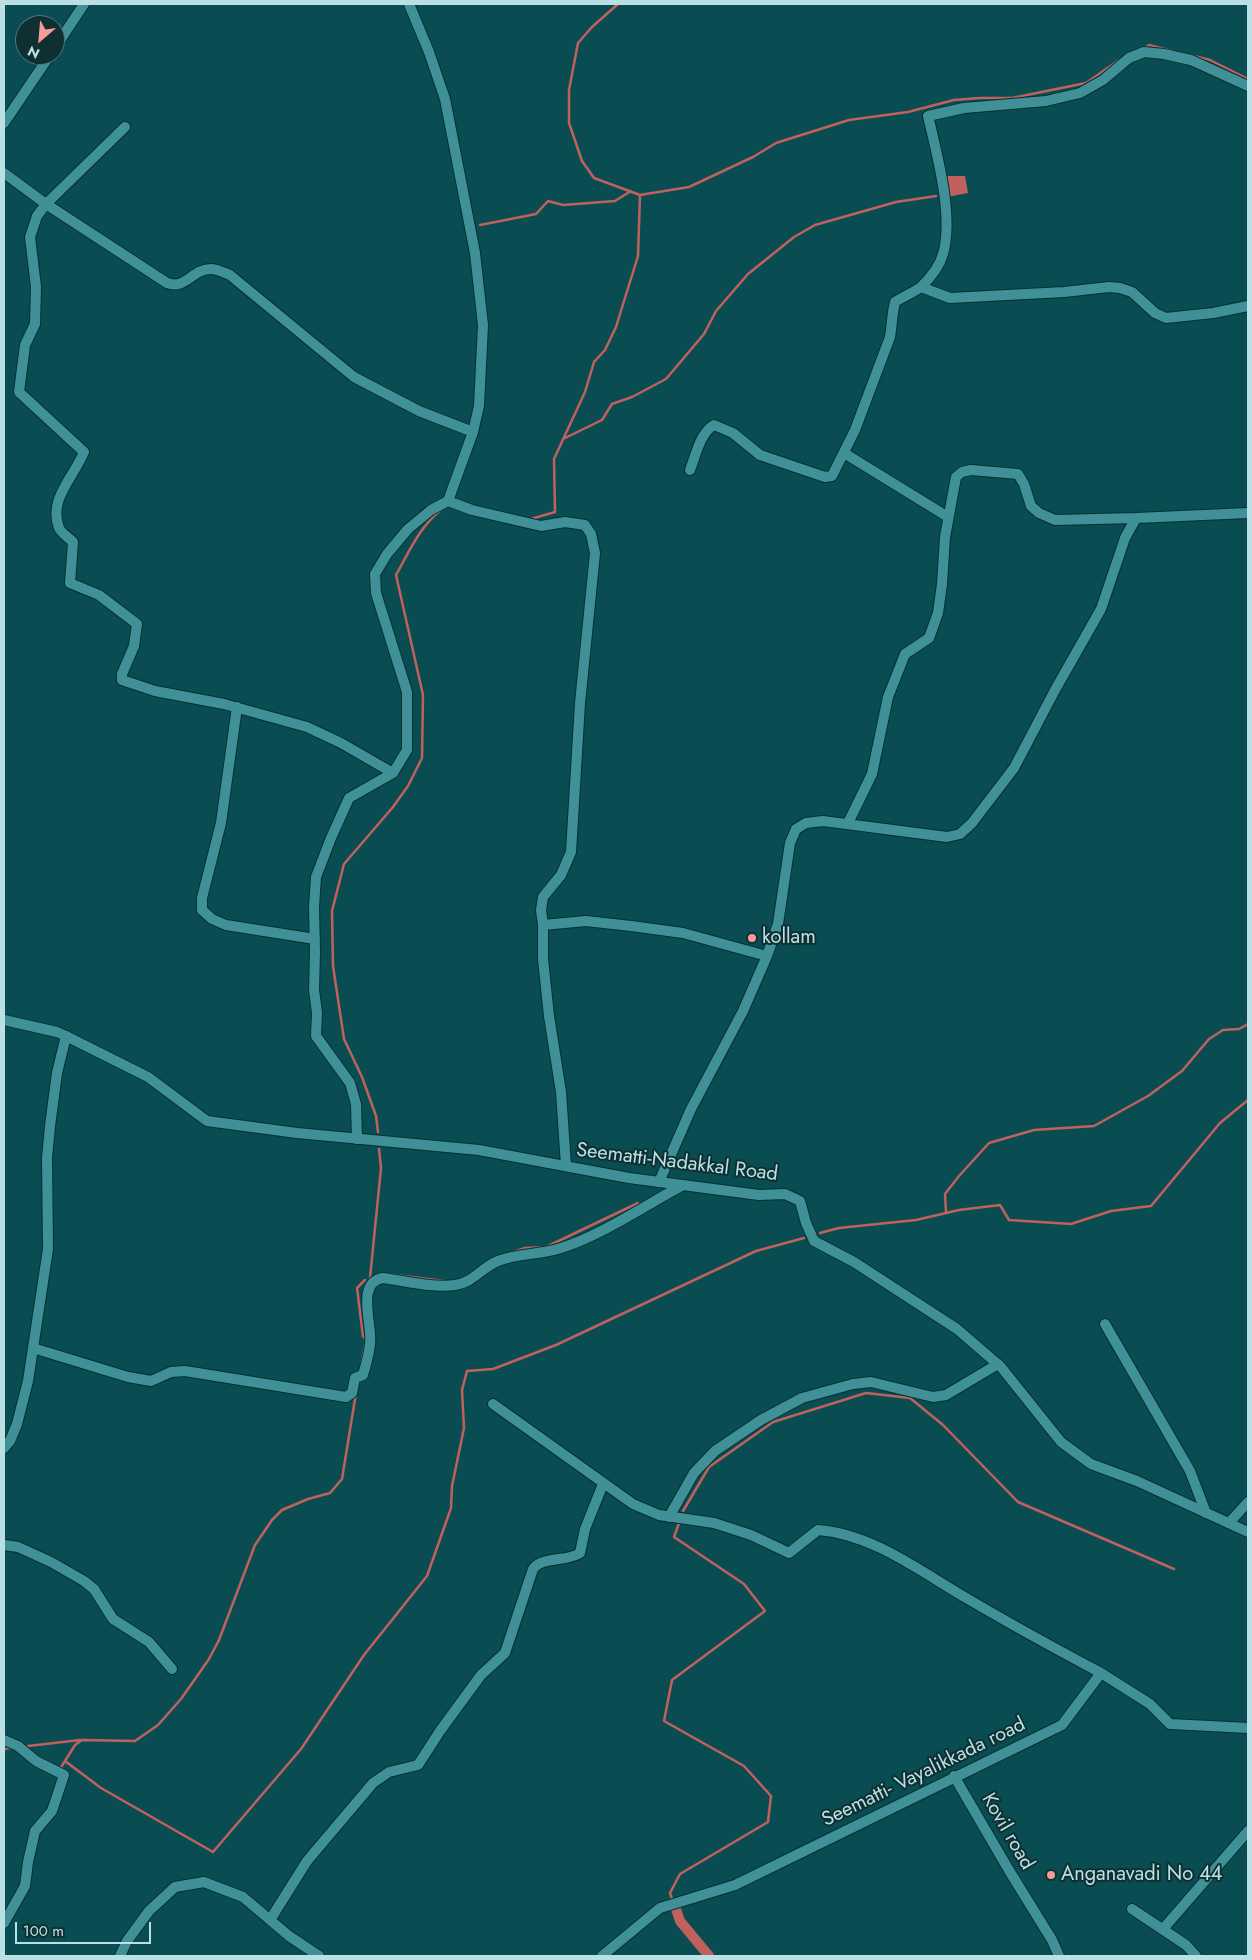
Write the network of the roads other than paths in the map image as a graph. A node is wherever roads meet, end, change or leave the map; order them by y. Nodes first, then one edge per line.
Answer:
1 (84, 4) edge
2 (409, 4) edge
3 (65, 33) edge
4 (43, 65) edge
5 (1248, 86) edge
6 (4, 123) edge
7 (125, 127) dead end
8 (4, 173) edge
9 (46, 204) junction
10 (922, 287) junction
11 (1248, 306) edge
12 (474, 432) junction
13 (844, 453) junction
14 (690, 470) dead end
15 (448, 502) junction
16 (1248, 513) edge
17 (948, 517) junction
18 (1136, 518) junction
19 (237, 707) junction
20 (393, 773) junction
21 (848, 823) junction
22 (543, 924) junction
23 (315, 939) junction
24 (767, 956) junction
25 (4, 1020) edge
26 (66, 1036) junction
27 (357, 1139) junction
28 (566, 1166) junction
29 (660, 1182) junction
30 (683, 1185) junction
31 (1104, 1324) dead end
32 (33, 1348) junction
33 (998, 1364) junction
34 (493, 1404) dead end
35 (4, 1448) edge
36 (603, 1484) junction
37 (1248, 1502) edge
38 (1206, 1513) junction
39 (669, 1516) junction
40 (1229, 1523) junction
41 (1248, 1532) edge
42 (4, 1545) edge
43 (172, 1668) dead end
44 (1101, 1673) junction
45 (1248, 1728) edge
46 (4, 1740) edge
47 (954, 1776) junction
48 (1248, 1831) edge
49 (1132, 1908) dead end
50 (270, 1920) junction
51 (4, 1924) edge
52 (1163, 1930) junction
53 (120, 1956) edge
54 (319, 1956) edge
55 (602, 1956) edge
56 (1058, 1956) edge
57 (1196, 1956) edge

1 - 3 street
2 - 12 street
4 - 6 street
5 - 10 street
7 - 9 street
8 - 9 street
9 - 12 street
9 - 19 street
10 - 11 street
10 - 13 street
12 - 15 street
13 - 14 street
13 - 17 street
15 - 20 street
15 - 22 street
16 - 18 street
17 - 18 street
17 - 21 street
18 - 21 street
19 - 20 street
19 - 23 street
20 - 23 street
21 - 24 street
22 - 24 street
22 - 28 street
23 - 27 street
24 - 29 street
25 - 26 street, Seematti-Nadakkal Road
26 - 27 street, Seematti-Nadakkal Road
26 - 32 street
27 - 28 street, Seematti-Nadakkal Road
28 - 29 street, Seematti-Nadakkal Road
29 - 30 street, Seematti-Nadakkal Road
30 - 32 street
30 - 33 street, Seematti-Nadakkal Road
31 - 38 street
32 - 35 street
33 - 38 street, Seematti-Nadakkal Road
33 - 39 street
34 - 36 street
36 - 39 street
36 - 50 street
37 - 40 street
38 - 40 street, Seematti-Nadakkal Road
39 - 44 street
40 - 41 street, Seematti-Nadakkal Road
42 - 43 street
44 - 45 street
44 - 47 street, Seematti- Vayalikkada road
46 - 51 street
47 - 55 street, Seematti- Vayalikkada road
47 - 56 street, Kovil road
48 - 52 street
49 - 52 street
50 - 53 street
50 - 54 street
52 - 57 street

